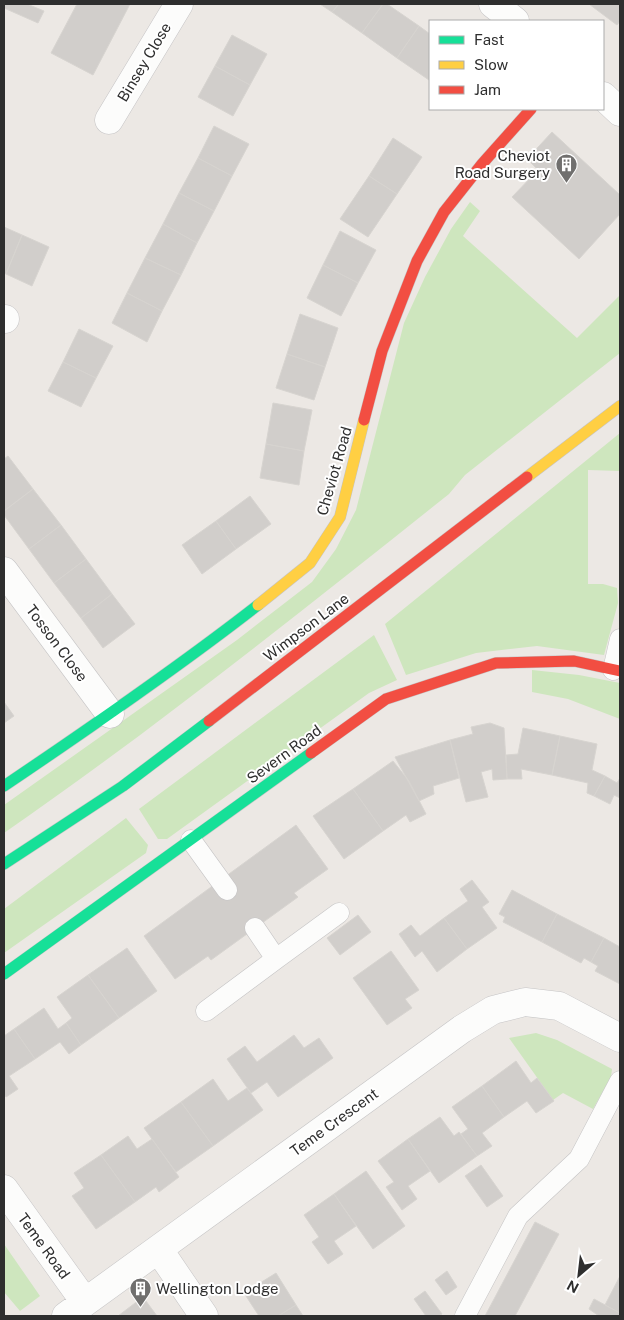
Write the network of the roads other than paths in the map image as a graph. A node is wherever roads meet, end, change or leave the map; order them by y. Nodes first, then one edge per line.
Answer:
1 (179, 4) edge
2 (604, 97) edge
3 (529, 110) edge
4 (620, 112) edge
5 (109, 120) dead end
6 (620, 406) edge
7 (4, 571) edge
8 (620, 639) edge
9 (617, 670) edge
10 (110, 714) junction
11 (4, 786) edge
12 (191, 840) junction
13 (4, 864) edge
14 (227, 890) dead end
15 (339, 913) dead end
16 (255, 928) dead end
17 (276, 959) junction
18 (4, 974) edge
19 (206, 1011) dead end
20 (620, 1038) edge
21 (620, 1081) edge
22 (4, 1190) edge
23 (159, 1250) junction
24 (75, 1309) edge
25 (204, 1316) edge
26 (465, 1316) edge

1 - 5 street, Binsey Close
2 - 4 street
3 - 10 street, Cheviot Road
6 - 13 street, Wimpson Lane
7 - 10 street, Tosson Close
8 - 9 lane
9 - 12 street, Severn Road
10 - 11 street, Cheviot Road
12 - 14 lane
12 - 18 street, Severn Road
15 - 17 lane
16 - 17 lane
17 - 19 lane
20 - 23 street, Teme Crescent
21 - 26 lane
22 - 24 street, Teme Road
23 - 24 street, Teme Crescent
23 - 25 street

